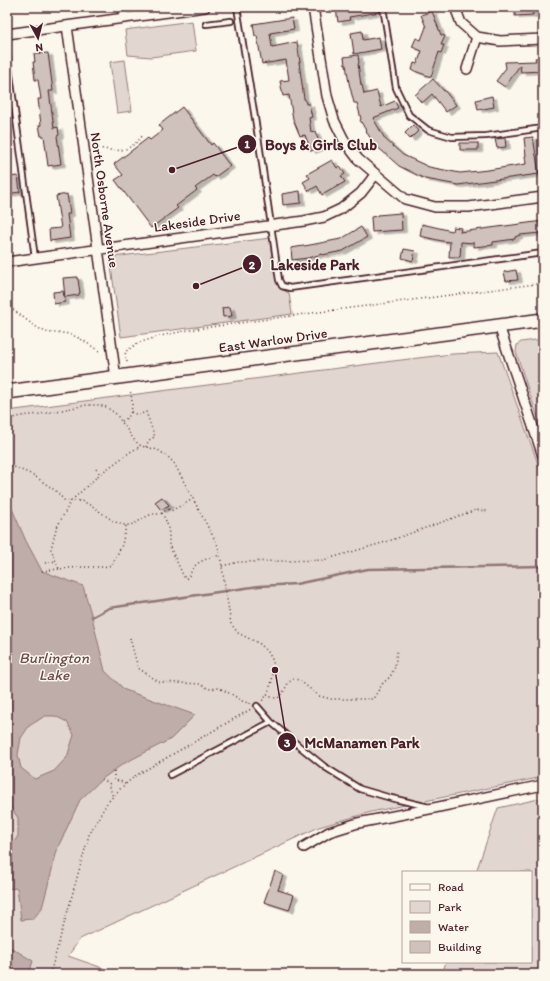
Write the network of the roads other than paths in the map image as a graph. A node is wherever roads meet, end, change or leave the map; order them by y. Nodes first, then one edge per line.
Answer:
1 (123, 7) edge
2 (205, 7) edge
3 (237, 7) edge
4 (313, 7) edge
5 (383, 7) edge
6 (455, 7) edge
7 (124, 18) junction
8 (231, 21) dead end
9 (206, 24) dead end
10 (67, 26) junction
11 (7, 34) edge
12 (477, 37) junction
13 (543, 39) edge
14 (7, 53) edge
15 (467, 69) dead end
16 (543, 128) edge
17 (376, 175) junction
18 (543, 197) edge
19 (272, 226) junction
20 (98, 249) junction
21 (543, 253) edge
22 (35, 258) junction
23 (7, 262) edge
24 (543, 320) edge
25 (499, 326) junction
26 (116, 378) junction
27 (7, 392) edge
28 (543, 456) edge
29 (257, 706) road end
30 (271, 722) junction
31 (170, 775) dead end
32 (543, 785) edge
33 (434, 808) junction
34 (304, 847) dead end

1 - 7 street
2 - 7 street
3 - 19 lane
4 - 17 street
5 - 16 lane
6 - 12 street
7 - 10 street
8 - 9 lane
10 - 11 street
10 - 20 street, North Osborne Avenue
12 - 13 street
12 - 15 street
14 - 22 lane
17 - 18 street
17 - 19 street, Lakeside Drive
19 - 20 street, Lakeside Drive
19 - 21 lane
20 - 22 street, Lakeside Drive
20 - 26 street, North Osborne Avenue
22 - 23 street, Lakeside Drive
24 - 25 street, East Warlow Drive
25 - 26 street, East Warlow Drive
25 - 28 street
26 - 27 street, East Warlow Drive
29 - 30 lane
30 - 31 lane
30 - 33 lane
32 - 33 street
33 - 34 street

